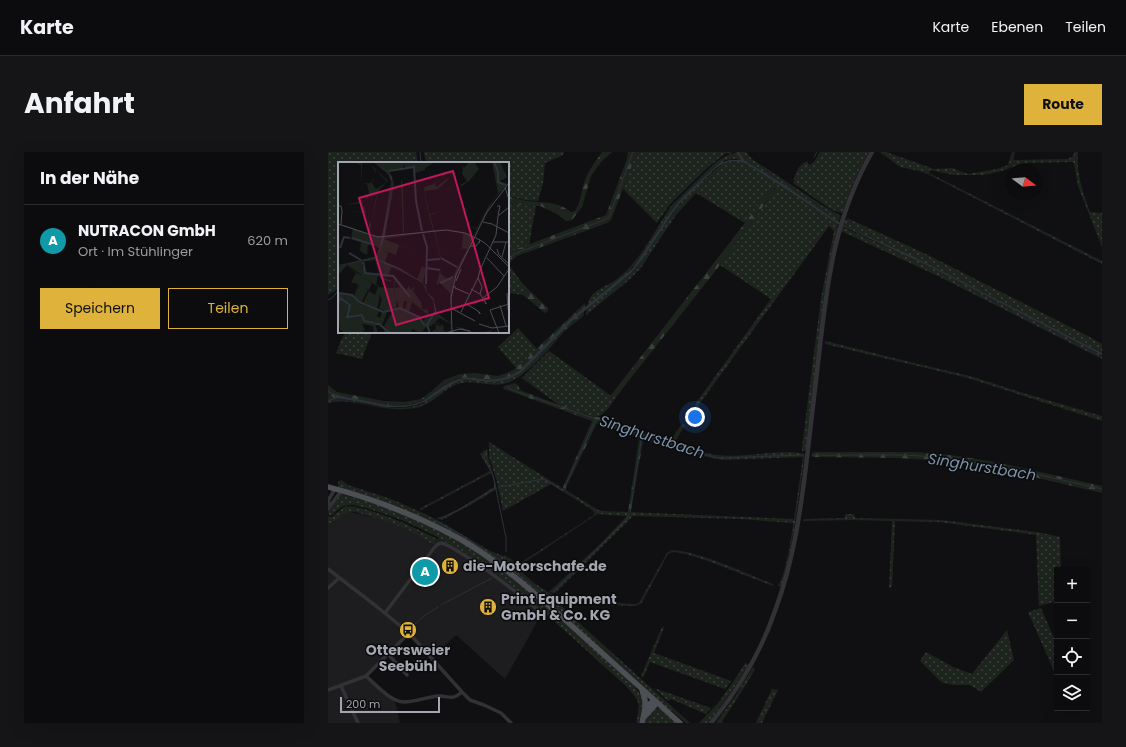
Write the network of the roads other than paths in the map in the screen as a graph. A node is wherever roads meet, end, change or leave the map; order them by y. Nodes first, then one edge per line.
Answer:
1 (872, 152) edge
2 (328, 488) edge
3 (338, 490) junction
4 (329, 498) edge
5 (328, 505) edge
6 (328, 508) edge
7 (328, 569) edge
8 (340, 578) junction
9 (328, 588) edge
10 (541, 612) dead end
11 (385, 613) junction
12 (409, 633) junction
13 (388, 654) junction
14 (407, 675) dead end
15 (366, 676) junction
16 (341, 686) junction
17 (640, 688) junction
18 (328, 690) edge
19 (462, 692) junction
20 (656, 701) junction
21 (645, 708) junction
22 (642, 721) edge
23 (358, 723) edge
24 (511, 723) edge
25 (680, 723) edge
26 (711, 723) edge

1 - 26 street
2 - 3 main road
3 - 4 street
3 - 6 street
3 - 17 main road
4 - 5 street
7 - 8 street
8 - 9 street
8 - 11 street
10 - 11 street
11 - 12 street
12 - 13 street
12 - 19 street
13 - 14 street
13 - 15 street
15 - 16 street
15 - 19 street
16 - 18 street
16 - 23 street
17 - 20 main road
17 - 21 main road
19 - 24 street
20 - 21 main road
20 - 22 main road
20 - 25 main road
21 - 22 main road

